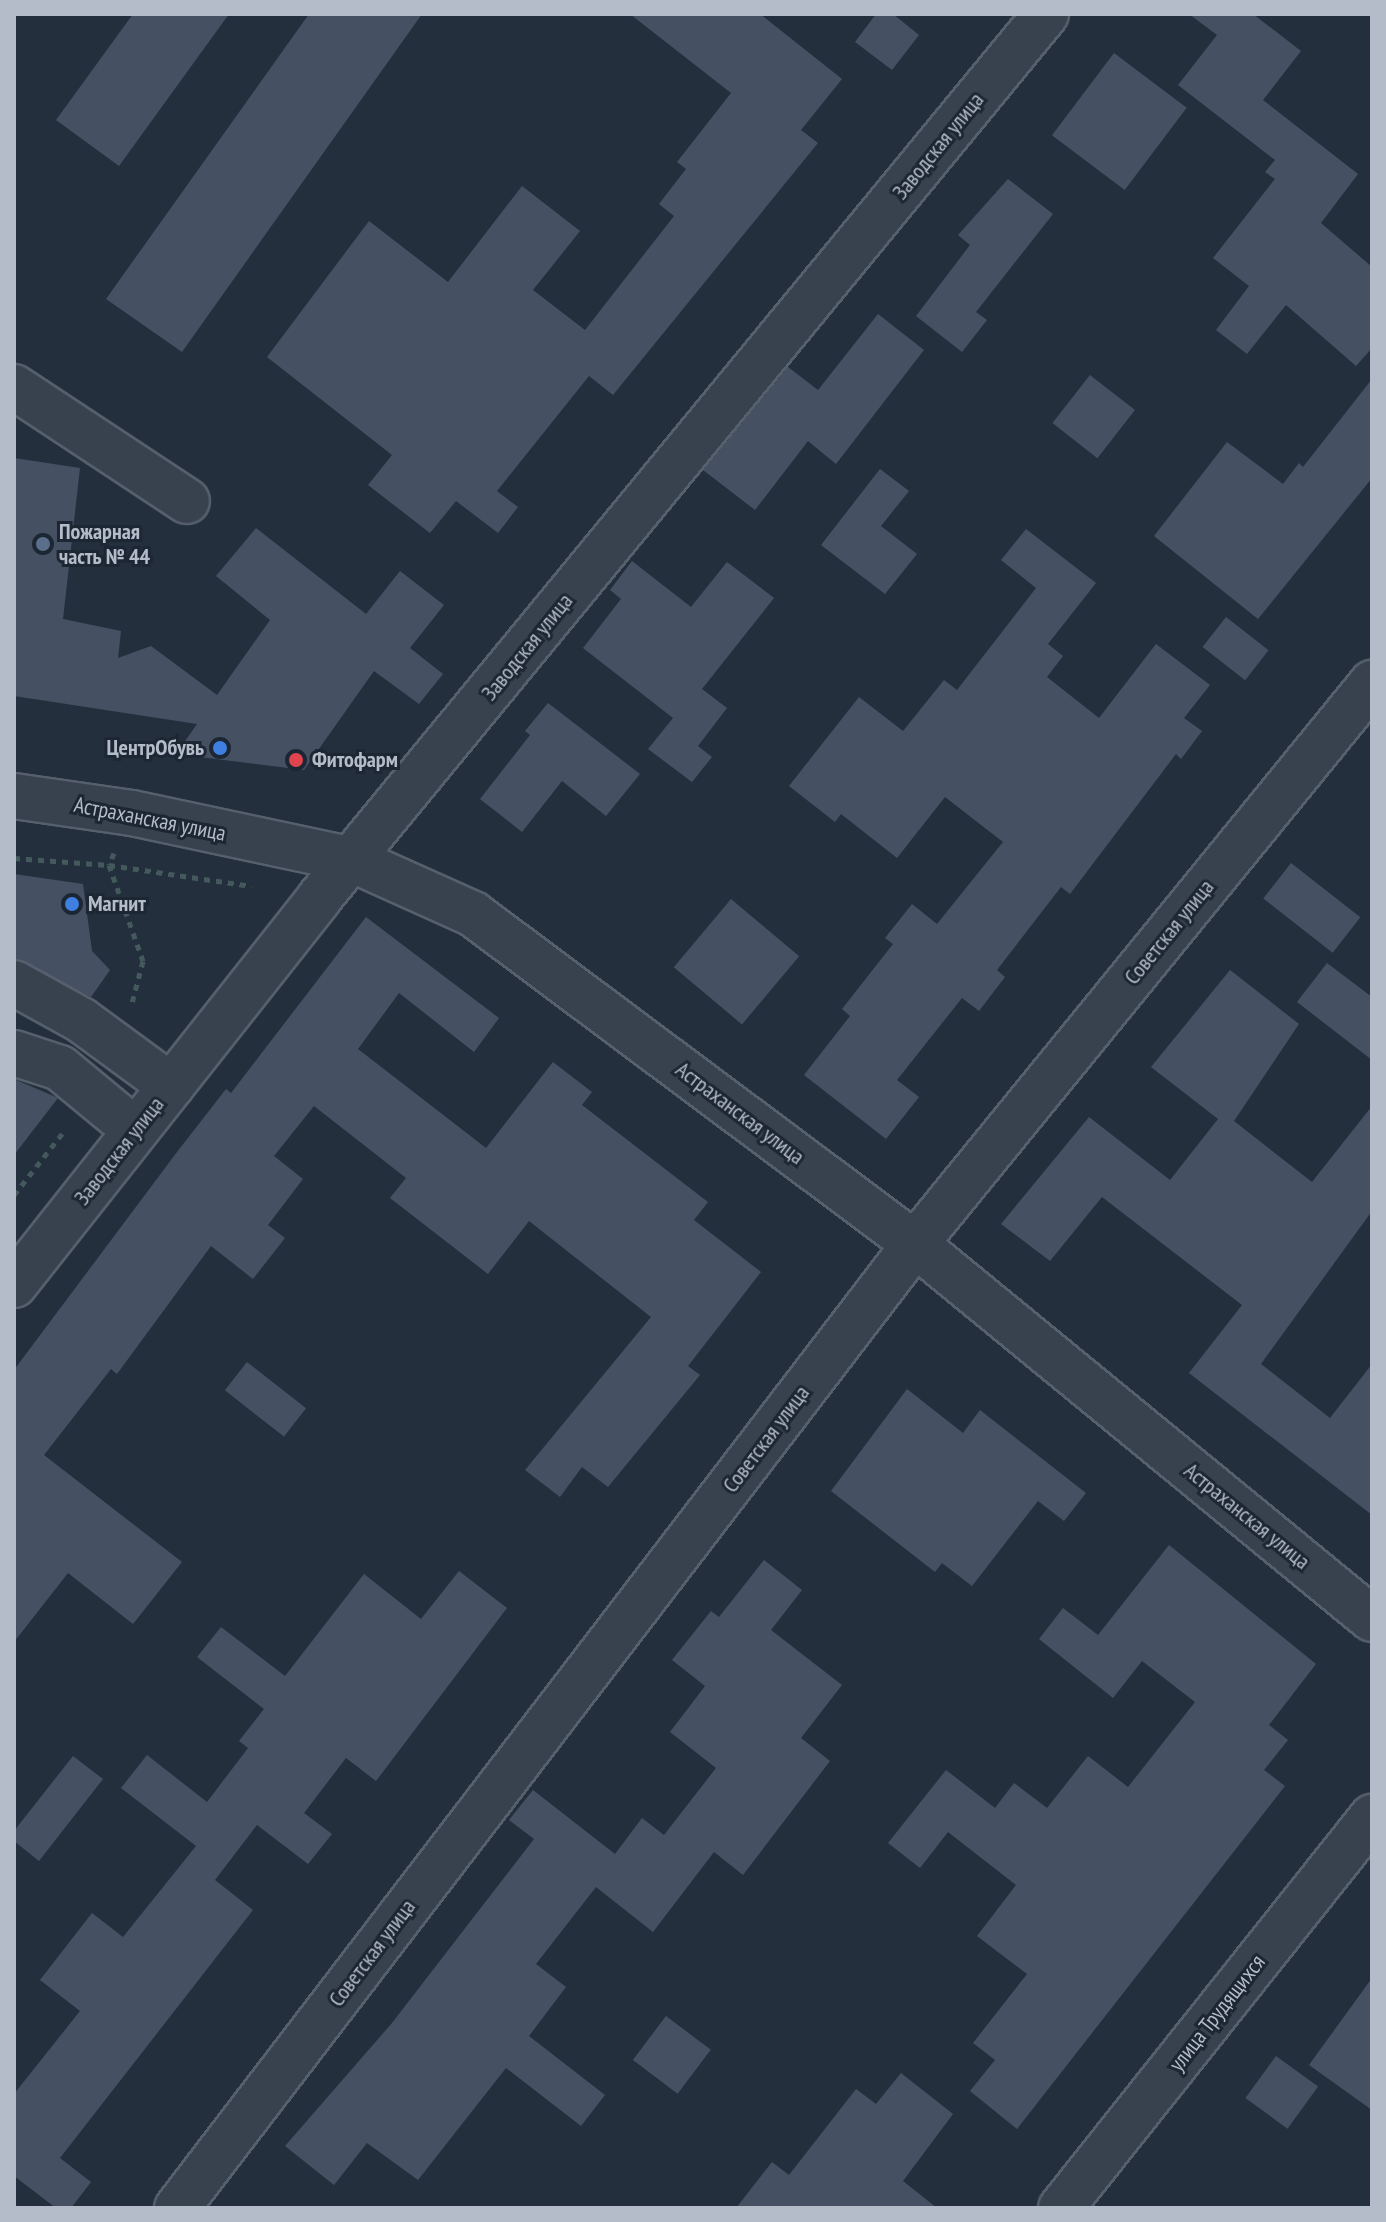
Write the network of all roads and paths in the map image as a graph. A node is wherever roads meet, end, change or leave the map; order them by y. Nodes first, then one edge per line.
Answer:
1 (1046, 14) edge
2 (14, 387) edge
3 (187, 501) dead end
4 (1372, 683) edge
5 (14, 796) edge
6 (14, 858) edge
7 (353, 860) junction
8 (320, 897) junction
9 (14, 983) edge
10 (14, 1053) edge
11 (171, 1086) junction
12 (135, 1130) junction
13 (915, 1244) junction
14 (14, 1285) edge
15 (1372, 1619) edge
16 (1372, 1817) edge
17 (177, 2208) edge
18 (1061, 2208) edge

1 - 7 street, Заводская улица
2 - 3 street
4 - 13 street, Советская улица
5 - 7 street, Астраханская улица
6 - 8 path
7 - 8 street, Заводская улица
7 - 13 street, Астраханская улица
8 - 11 street, Заводская улица
9 - 11 street
10 - 12 street
11 - 12 street, Заводская улица
12 - 14 street, Заводская улица
13 - 15 street, Астраханская улица
13 - 17 street, Советская улица
16 - 18 street, улица Трудящихся

